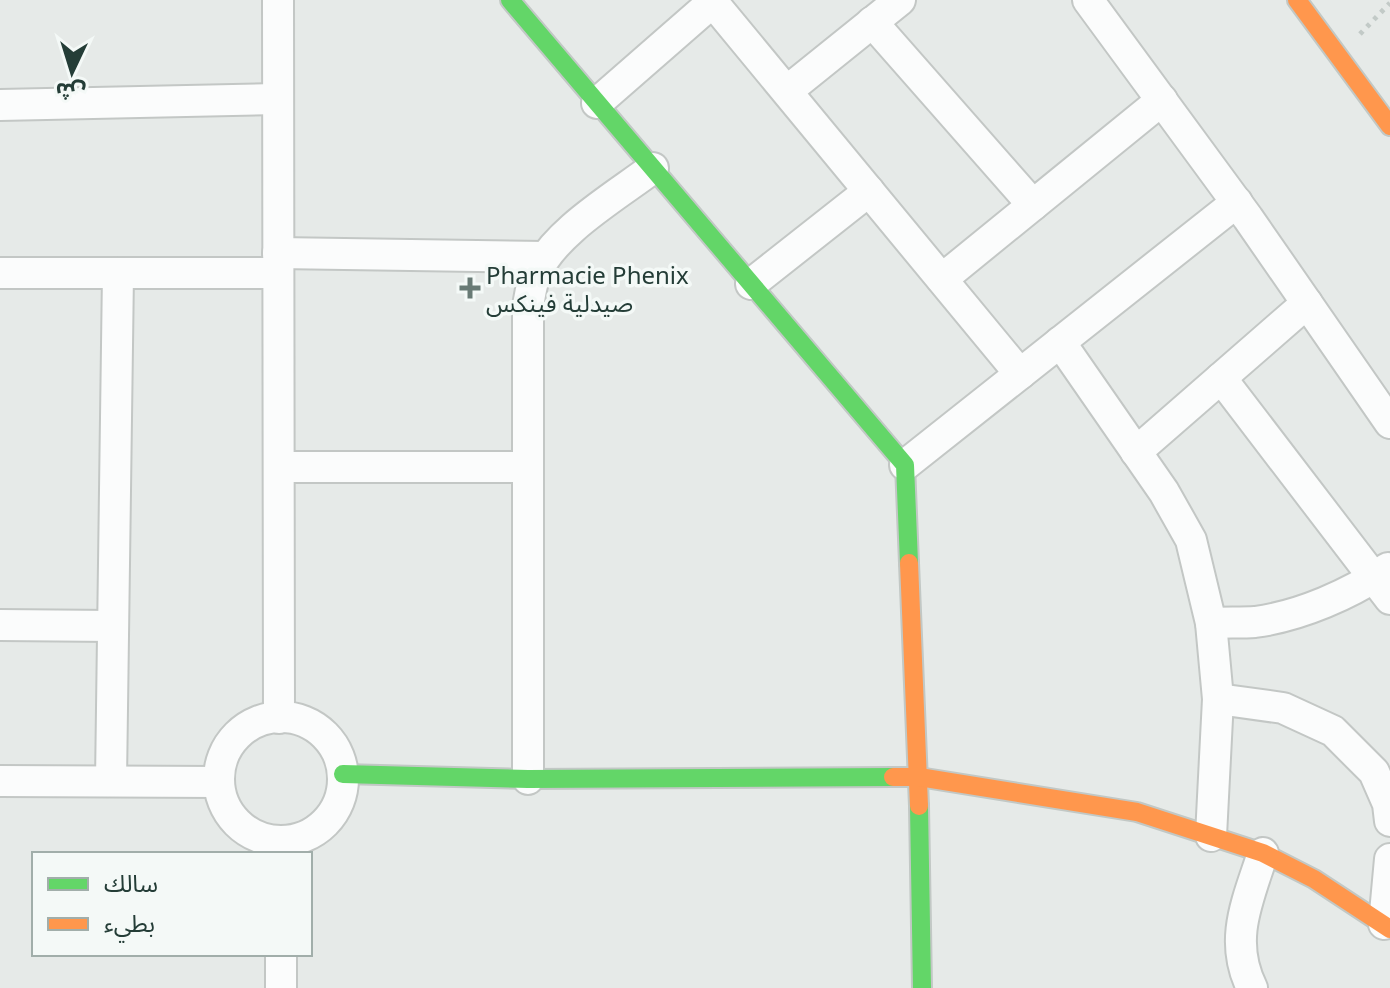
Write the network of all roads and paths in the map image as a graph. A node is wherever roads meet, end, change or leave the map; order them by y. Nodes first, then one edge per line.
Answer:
1 (278, 0) edge
2 (510, 0) edge
3 (900, 0) edge
4 (1088, 0) edge
5 (1297, 0) edge
6 (713, 1) edge
7 (1390, 3) edge
8 (872, 22) junction
9 (1341, 59) junction
10 (787, 91) junction
11 (277, 99) junction
12 (1162, 100) junction
13 (597, 103) junction
14 (0, 105) edge
15 (1390, 126) edge
16 (653, 168) junction
17 (869, 191) junction
18 (1237, 202) junction
19 (1033, 205) junction
20 (544, 257) junction
21 (278, 263) junction
22 (0, 273) edge
23 (118, 273) junction
24 (942, 279) junction
25 (751, 284) junction
26 (1307, 303) junction
27 (1060, 342) junction
28 (1020, 374) junction
29 (1221, 378) junction
30 (1390, 423) edge
31 (1136, 452) junction
32 (905, 465) junction
33 (280, 467) junction
34 (528, 467) junction
35 (1385, 581) edge
36 (1211, 623) junction
37 (0, 625) edge
38 (113, 626) junction
39 (1218, 699) junction
40 (279, 718) junction
41 (343, 774) junction
42 (919, 777) junction
43 (528, 779) junction
44 (0, 781) edge
45 (111, 781) junction
46 (219, 782) junction
47 (1390, 821) edge
48 (1211, 836) junction
49 (281, 848) edge
50 (1263, 853) junction
51 (1390, 859) edge
52 (1387, 927) edge
53 (281, 956) edge
54 (281, 988) edge
55 (922, 988) edge
56 (1252, 988) edge

1 - 11 street
2 - 13 street
3 - 8 street
4 - 12 street
5 - 9 street
6 - 10 street
6 - 13 street
7 - 9 path
8 - 10 street
8 - 19 street
9 - 15 street
10 - 17 street
11 - 14 street
11 - 21 street
12 - 18 street
12 - 19 street
13 - 16 street
16 - 20 street
16 - 25 street
17 - 24 street
17 - 25 street
18 - 26 street
18 - 27 street
19 - 24 street
20 - 21 street
20 - 34 street
21 - 23 street
21 - 33 street
22 - 23 street
23 - 38 street
24 - 28 street
25 - 32 street
26 - 29 street
26 - 30 street
27 - 28 street
27 - 31 street
28 - 32 street
29 - 31 street
29 - 35 street
31 - 36 street
32 - 42 street
33 - 34 street
33 - 40 street
34 - 43 street
35 - 36 street
36 - 39 street
37 - 38 street
38 - 45 street
39 - 47 street
39 - 48 street
40 - 41 street
40 - 46 street
41 - 43 street
41 - 49 street
42 - 43 street
42 - 48 street
42 - 55 street
44 - 45 street
45 - 46 street
46 - 49 street
48 - 50 street
50 - 52 street
50 - 56 street
51 - 52 street
53 - 54 street

